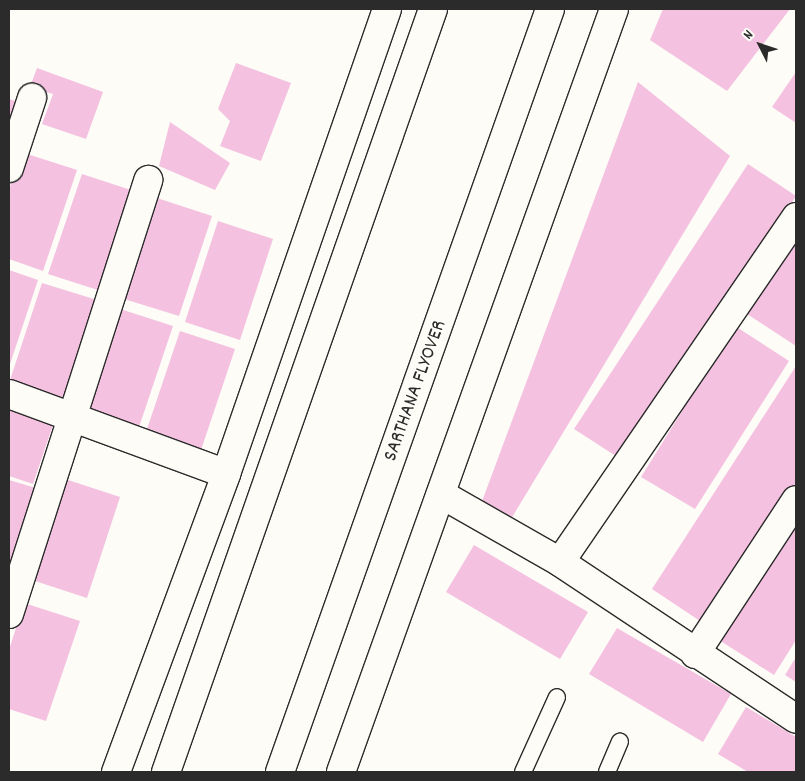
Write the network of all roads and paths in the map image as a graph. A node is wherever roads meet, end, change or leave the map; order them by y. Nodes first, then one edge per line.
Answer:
1 (387, 9) edge
2 (433, 9) edge
3 (550, 9) edge
4 (614, 9) edge
5 (32, 98) dead end
6 (9, 168) edge
7 (148, 180) dead end
8 (796, 217) edge
9 (9, 394) edge
10 (72, 416) junction
11 (226, 474) junction
12 (441, 494) junction
13 (796, 500) edge
14 (560, 562) junction
15 (9, 614) edge
16 (695, 654) junction
17 (557, 697) dead end
18 (796, 718) edge
19 (620, 742) dead end
20 (116, 772) edge
21 (166, 772) edge
22 (280, 772) edge
23 (341, 772) edge
24 (524, 772) edge
25 (607, 772) edge

1 - 11 street
2 - 21 street
3 - 22 street, SARTHANA FLYOVER
4 - 12 street
5 - 6 street
7 - 10 street
8 - 14 street
9 - 10 street
10 - 11 street
10 - 15 street
11 - 20 street
12 - 14 street
12 - 23 street
13 - 16 street
14 - 16 street
16 - 18 street
17 - 24 lane
19 - 25 lane

